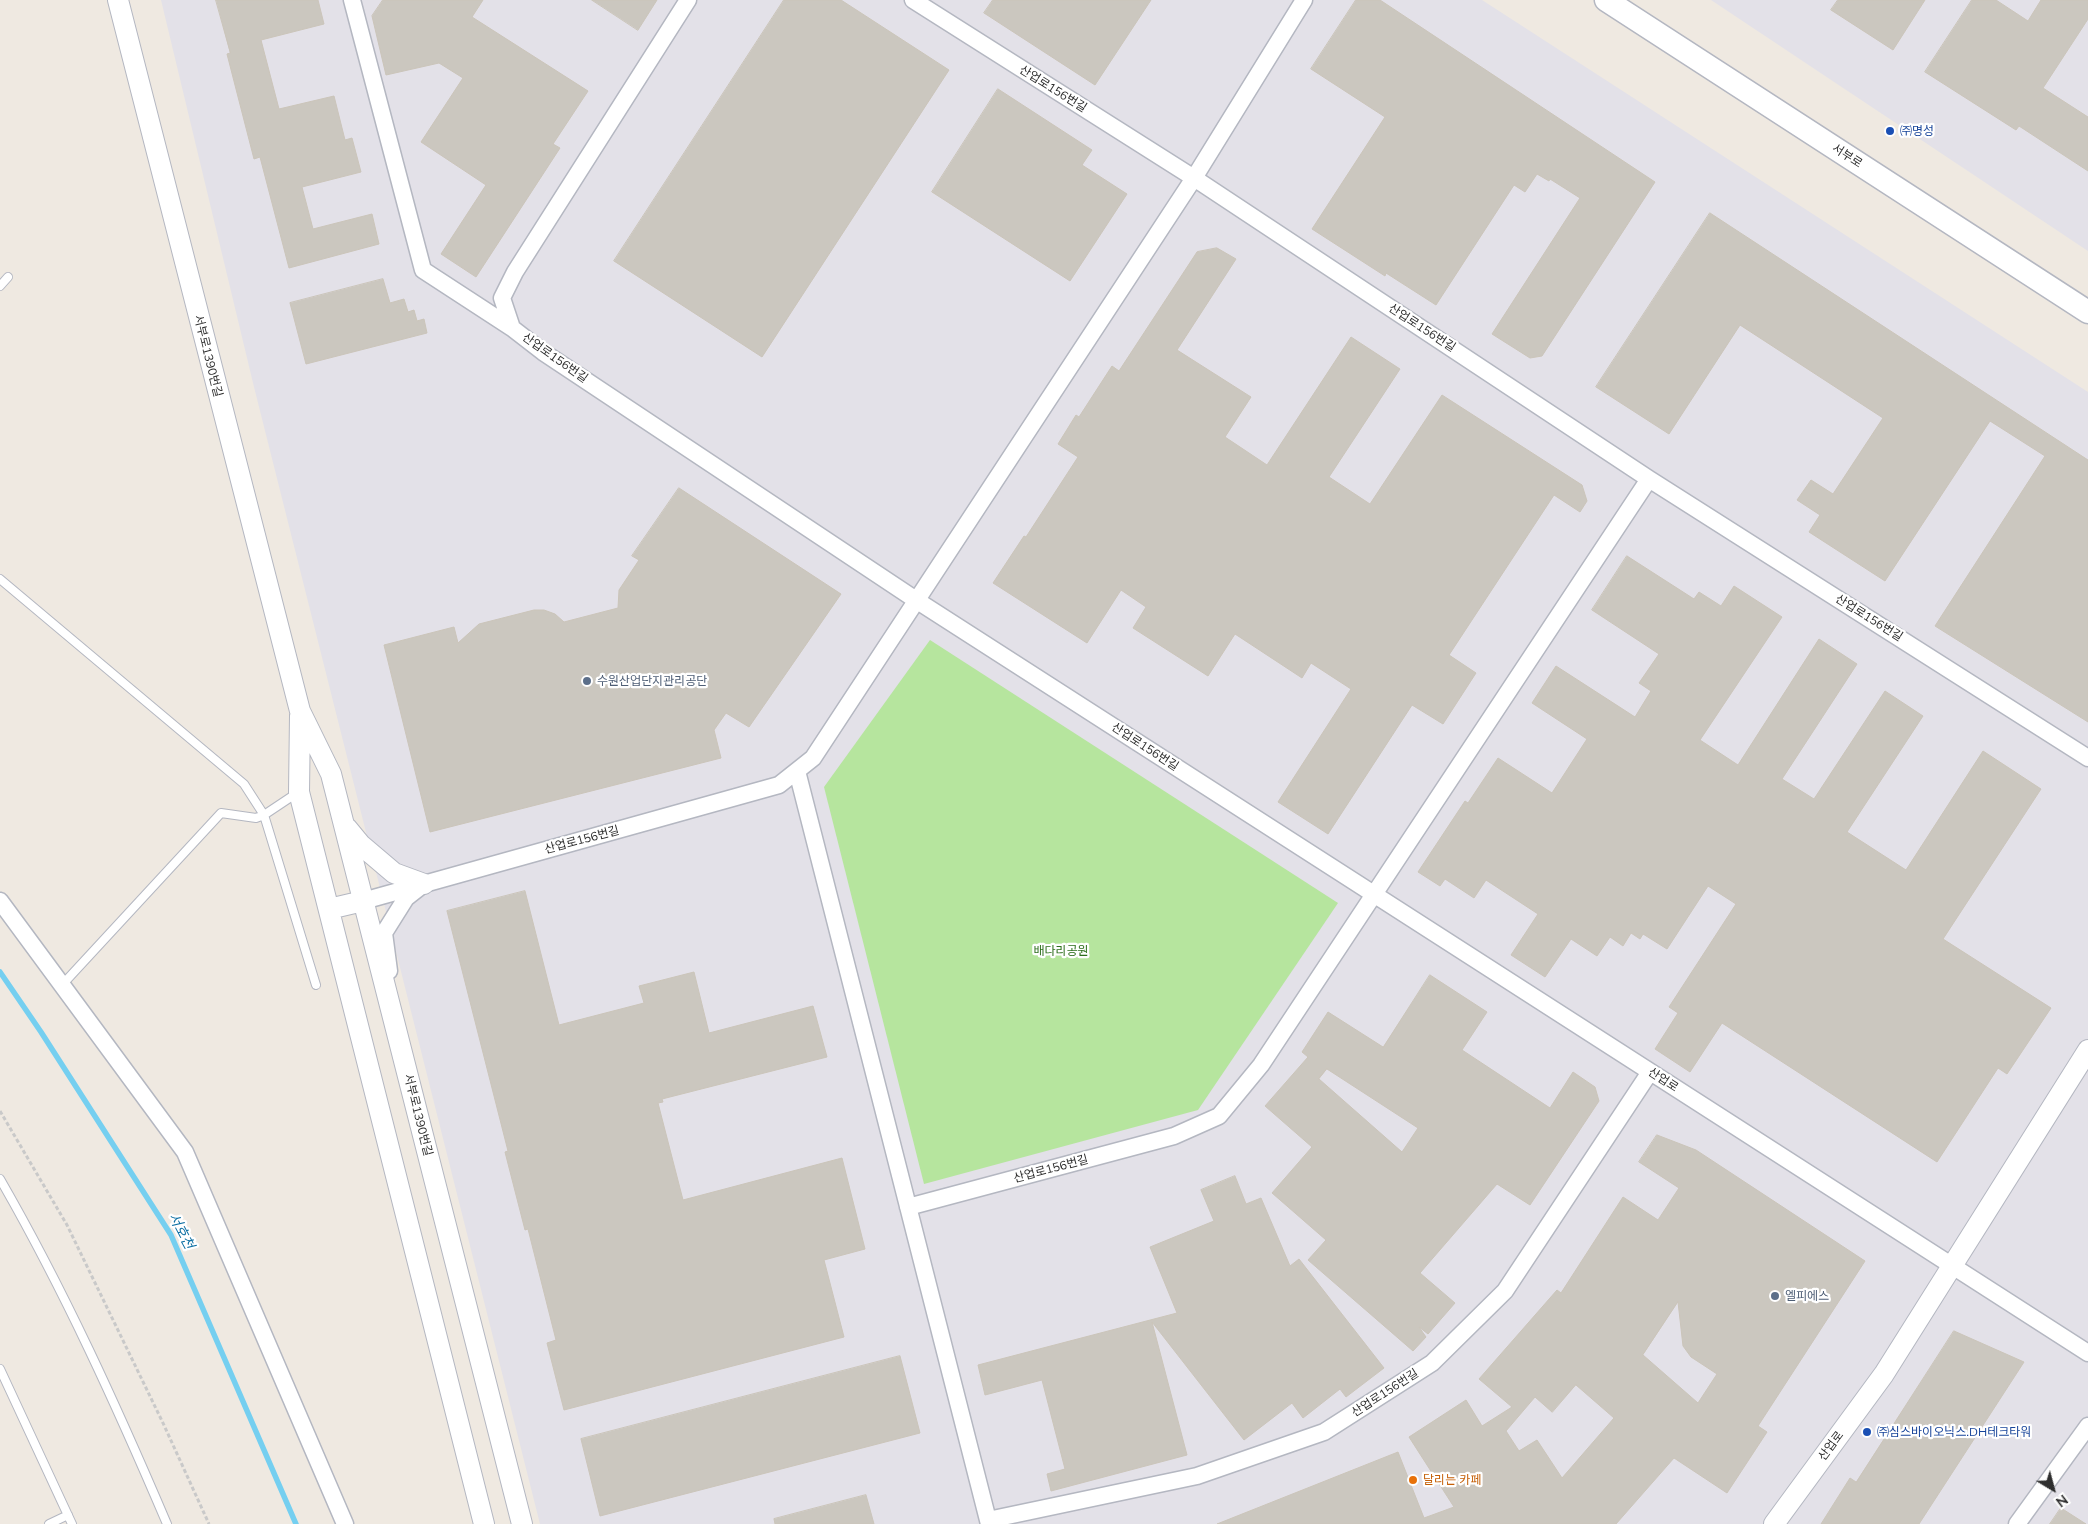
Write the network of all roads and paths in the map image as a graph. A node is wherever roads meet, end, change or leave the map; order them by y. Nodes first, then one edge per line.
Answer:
1 (118, 0) edge
2 (352, 0) edge
3 (688, 0) edge
4 (913, 0) edge
5 (1304, 0) edge
6 (1606, 0) edge
7 (1194, 178) junction
8 (8, 277) dead end
9 (0, 286) edge
10 (2088, 312) edge
11 (512, 328) junction
12 (1649, 479) junction
13 (0, 579) edge
14 (916, 600) junction
15 (300, 711) junction
16 (2088, 758) edge
17 (797, 771) junction
18 (299, 792) junction
19 (264, 815) junction
20 (344, 825) junction
21 (424, 884) junction
22 (1374, 894) junction
23 (0, 901) edge
24 (363, 901) junction
25 (330, 909) junction
26 (62, 985) junction
27 (316, 985) dead end
28 (398, 1036) junction
29 (2088, 1050) edge
30 (1650, 1072) junction
31 (0, 1111) edge
32 (0, 1179) edge
33 (908, 1207) junction
34 (1952, 1266) junction
35 (2088, 1353) edge
36 (0, 1368) edge
37 (2088, 1426) edge
38 (68, 1515) junction
39 (988, 1522) edge
40 (50, 1524) edge
41 (72, 1524) edge
42 (167, 1524) edge
43 (209, 1524) edge
44 (345, 1524) edge
45 (484, 1524) edge
46 (522, 1524) edge
47 (1774, 1524) edge
48 (2018, 1524) edge

1 - 15 street, 서부로1390번길
2 - 11 street
3 - 11 street, 산업로156번길
4 - 7 street, 산업로156번길
5 - 7 street
6 - 10 main road, 서부로
7 - 12 street, 산업로156번길
7 - 14 street, 산업로156번길
8 - 9 lane
11 - 14 street, 산업로156번길
12 - 16 street, 산업로156번길
12 - 22 street, 산업로156번길
13 - 19 lane
14 - 17 street, 산업로156번길
14 - 22 street, 산업로156번길
15 - 18 street, 서부로1390번길
15 - 20 street, 서부로1390번길
17 - 21 street, 산업로156번길
17 - 33 street, 산업로156번길
18 - 19 lane
18 - 25 street, 서부로1390번길
19 - 26 lane
19 - 27 lane
20 - 21 street
20 - 24 street, 서부로1390번길
21 - 24 street, 산업로156번길
21 - 28 street
22 - 30 street, 산업로
22 - 33 street, 산업로156번길
23 - 26 street
24 - 25 street
24 - 28 street, 서부로1390번길
25 - 45 street, 서부로1390번길
26 - 44 street
28 - 46 street, 서부로1390번길
29 - 34 street, 산업로
30 - 34 street, 산업로
30 - 39 street, 산업로156번길
31 - 43 path
32 - 42 lane
33 - 39 street, 산업로156번길
34 - 35 street, 산업로
34 - 47 street, 산업로
36 - 38 lane
37 - 48 street
38 - 40 lane
38 - 41 lane

